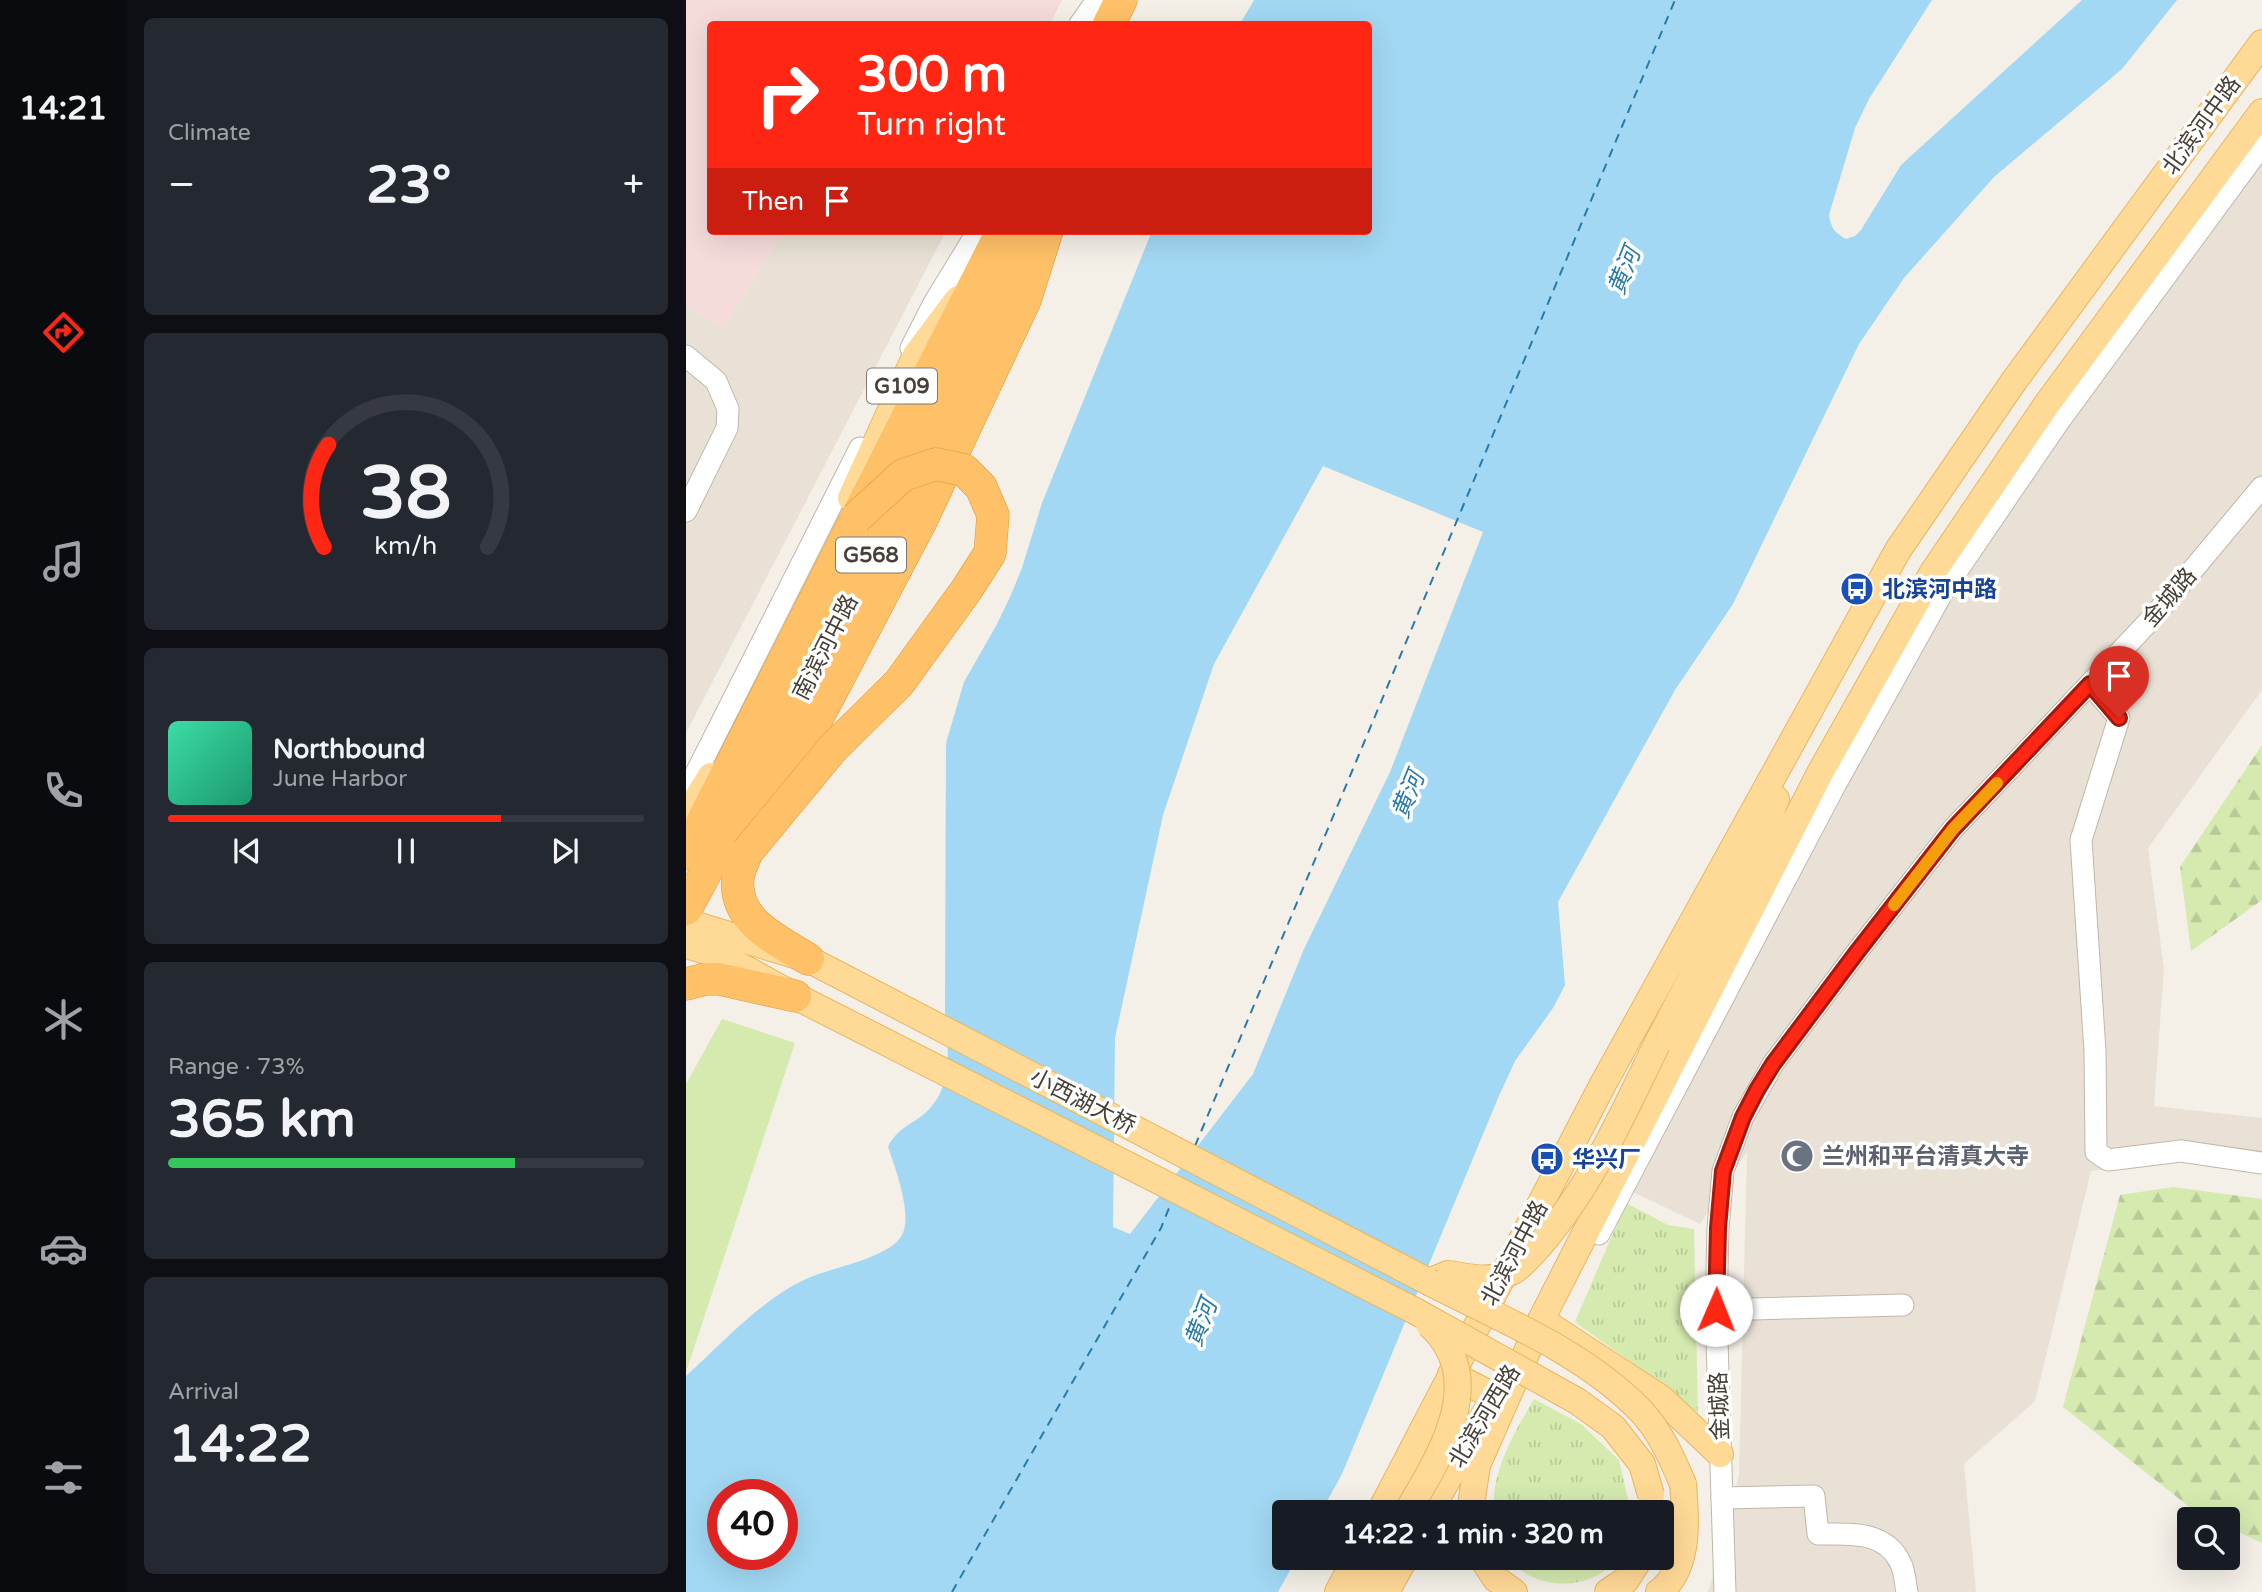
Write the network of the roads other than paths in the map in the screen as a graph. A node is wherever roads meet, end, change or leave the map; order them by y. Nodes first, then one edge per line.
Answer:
1 (1097, 0) edge
2 (1121, 0) edge
3 (1144, 0) edge
4 (1082, 21) edge
5 (1110, 21) edge
6 (1134, 21) edge
7 (2262, 43) edge
8 (2262, 112) edge
9 (2262, 145) edge
10 (976, 235) edge
11 (1000, 235) edge
12 (1031, 235) edge
13 (1046, 235) edge
14 (686, 356) edge
15 (2262, 487) edge
16 (686, 511) edge
17 (850, 515) junction
18 (2090, 684) junction
19 (1811, 709) junction
20 (686, 793) edge
21 (686, 816) edge
22 (747, 852) junction
23 (686, 854) edge
24 (686, 909) edge
25 (686, 922) edge
26 (686, 945) edge
27 (808, 959) junction
28 (686, 984) edge
29 (794, 996) junction
30 (2262, 1163) edge
31 (1429, 1282) junction
32 (1903, 1305) dead end
33 (1716, 1310) junction
34 (1415, 1311) junction
35 (1541, 1320) junction
36 (1451, 1374) junction
37 (1494, 1397) junction
38 (1720, 1454) junction
39 (1722, 1498) junction
40 (1386, 1500) edge
41 (1414, 1500) edge
42 (1436, 1500) edge
43 (1472, 1500) edge
44 (1650, 1500) edge
45 (1350, 1570) edge
46 (1373, 1570) edge
47 (1398, 1570) edge
48 (1490, 1570) edge
49 (1632, 1570) edge
50 (1338, 1592) edge
51 (1359, 1592) edge
52 (1386, 1592) edge
53 (1514, 1592) edge
54 (1608, 1592) edge
55 (1659, 1592) edge
56 (1725, 1592) edge
57 (1907, 1592) edge

1 - 4 street
2 - 5 highway
3 - 6 highway
7 - 19 main road, 北滨河中路
8 - 35 main road, 北滨河中路
9 - 35 street
10 - 20 street
11 - 17 highway, 南滨河中路 / G568
12 - 24 highway, 南滨河中路 / G568
13 - 22 highway, bridge
14 - 16 street
15 - 18 street, 金城路
17 - 21 main road
17 - 22 highway, bridge
17 - 23 highway, 南滨河中路 / G568
18 - 30 street
18 - 33 street, 金城路
19 - 31 main road, bridge
19 - 36 main road, 北滨河中路
22 - 27 highway
25 - 27 main road, 小西湖大桥
26 - 29 main road, 小西湖大桥
27 - 31 main road, 小西湖大桥
28 - 29 highway
29 - 34 main road, 小西湖大桥
31 - 55 main road, 小西湖大桥, bridge
32 - 33 street
33 - 38 street, 金城路
34 - 41 main road, bridge
34 - 44 main road, bridge
35 - 37 main road, 北滨河西路
35 - 38 main road
35 - 43 main road
36 - 37 main road
36 - 40 main road, 北滨河中路
37 - 42 main road, 北滨河西路
38 - 39 street, 金城路
39 - 56 street, 金城路
39 - 57 street
45 - 50 main road
46 - 51 main road
47 - 52 main road
48 - 53 main road
49 - 54 main road

